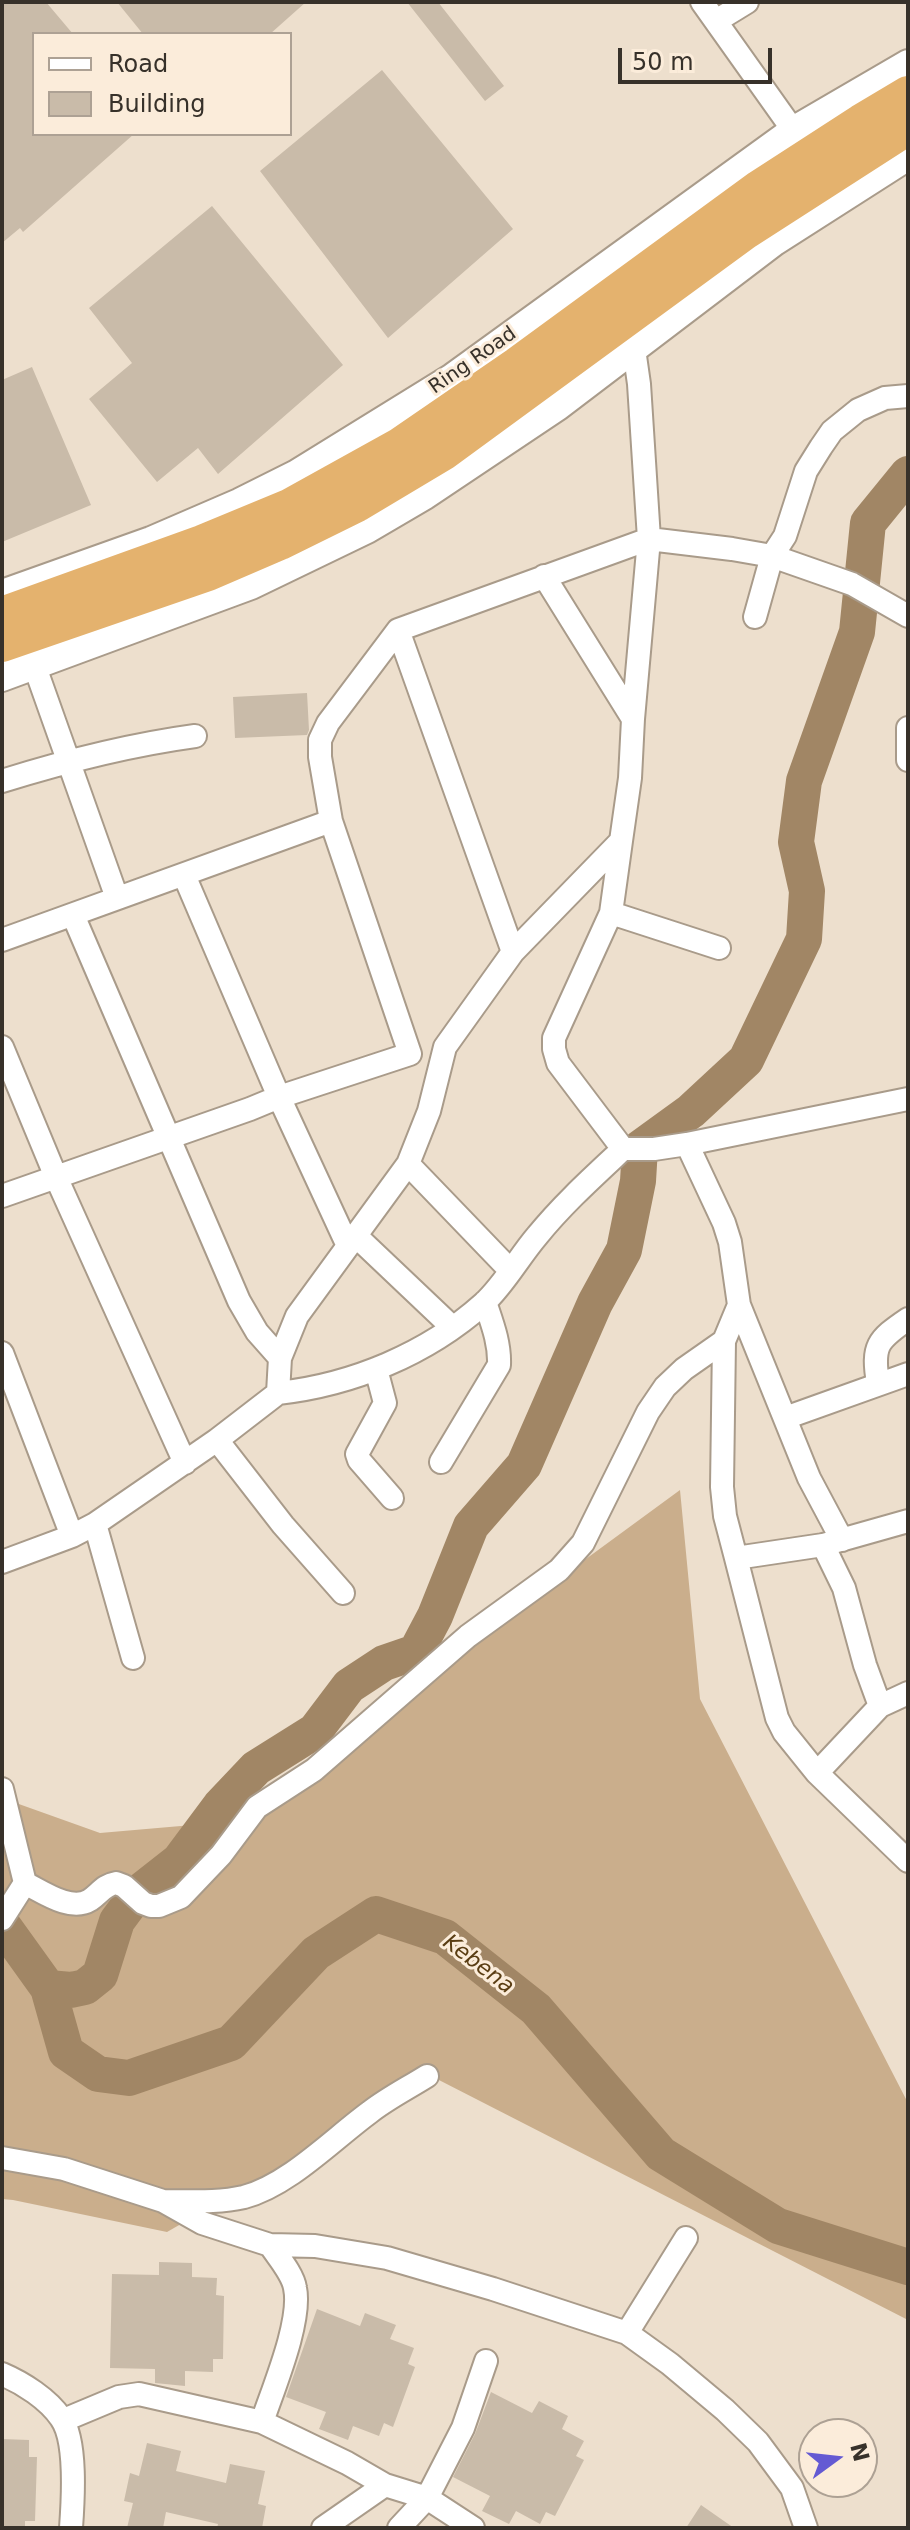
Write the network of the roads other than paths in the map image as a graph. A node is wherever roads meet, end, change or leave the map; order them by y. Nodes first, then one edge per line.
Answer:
1 (702, 2) edge
2 (747, 2) edge
3 (716, 21) junction
4 (908, 63) edge
5 (908, 94) edge
6 (908, 127) edge
7 (793, 130) junction
8 (908, 157) edge
9 (634, 349) junction
10 (908, 396) edge
11 (649, 539) junction
12 (772, 556) junction
13 (544, 576) junction
14 (2, 593) edge
15 (2, 615) edge
16 (908, 616) edge
17 (755, 617) dead end
18 (398, 630) junction
19 (2, 644) edge
20 (35, 667) junction
21 (2, 678) edge
22 (633, 719) junction
23 (908, 728) edge
24 (195, 736) dead end
25 (68, 760) junction
26 (908, 760) edge
27 (2, 781) edge
28 (331, 821) junction
29 (621, 841) junction
30 (184, 875) junction
31 (117, 898) junction
32 (611, 913) junction
33 (73, 915) junction
34 (2, 940) edge
35 (719, 948) dead end
36 (513, 952) junction
37 (2, 1047) edge
38 (445, 1047) junction
39 (410, 1054) junction
40 (279, 1097) junction
41 (908, 1099) edge
42 (170, 1137) junction
43 (687, 1144) junction
44 (637, 1149) junction
45 (408, 1164) junction
46 (56, 1177) junction
47 (2, 1196) edge
48 (352, 1240) junction
49 (510, 1270) junction
50 (485, 1302) junction
51 (739, 1305) junction
52 (908, 1319) edge
53 (452, 1327) junction
54 (724, 1341) junction
55 (2, 1353) edge
56 (280, 1358) junction
57 (376, 1369) junction
58 (908, 1374) edge
59 (878, 1383) junction
60 (278, 1393) junction
61 (785, 1418) junction
62 (217, 1440) junction
63 (441, 1462) dead end
64 (185, 1463) junction
65 (392, 1498) dead end
66 (908, 1521) edge
67 (95, 1524) junction
68 (72, 1536) junction
69 (832, 1542) junction
70 (736, 1558) junction
71 (2, 1562) edge
72 (343, 1593) dead end
73 (133, 1658) dead end
74 (908, 1693) edge
75 (880, 1706) junction
76 (817, 1773) junction
77 (2, 1789) edge
78 (908, 1861) edge
79 (25, 1883) junction
80 (6, 1912) edge
81 (427, 2076) dead end
82 (2, 2158) edge
83 (163, 2201) junction
84 (686, 2238) dead end
85 (270, 2245) junction
86 (627, 2333) junction
87 (486, 2361) dead end
88 (2, 2374) edge
89 (64, 2420) junction
90 (262, 2422) junction
91 (385, 2485) junction
92 (427, 2498) junction
93 (71, 2528) edge
94 (323, 2528) edge
95 (399, 2528) edge
96 (473, 2528) edge
97 (806, 2528) edge

1 - 3 street
2 - 3 street
3 - 7 street
4 - 7 street, Ring Road
5 - 15 highway, Ring Road
6 - 19 highway
7 - 14 street, Ring Road
8 - 9 street
9 - 11 street
9 - 20 street
10 - 12 street
11 - 12 street
11 - 13 street
11 - 22 street
12 - 16 street
12 - 17 street
13 - 18 street
13 - 22 street
18 - 28 street
18 - 36 street
20 - 21 street
20 - 25 street
22 - 29 street
23 - 26 street
24 - 25 street
25 - 27 street
25 - 31 street
28 - 30 street
28 - 39 street
29 - 32 street
29 - 36 street
30 - 31 street
30 - 40 street
31 - 33 street
32 - 35 street
32 - 44 street
33 - 34 street
33 - 42 street
36 - 38 street
37 - 46 street
38 - 39 street
38 - 45 street
39 - 40 street
40 - 42 street
40 - 48 street
41 - 43 street
42 - 46 street
42 - 56 street
43 - 44 street
43 - 51 street
44 - 49 street
45 - 48 street
45 - 49 street
46 - 47 street
46 - 64 street
48 - 53 street
48 - 56 street
49 - 50 street
50 - 53 street
50 - 63 street
51 - 54 street
51 - 61 street
52 - 59 street
53 - 57 street
54 - 70 street
54 - 79 street
55 - 68 street
56 - 60 street
57 - 60 street
57 - 65 street
58 - 59 street
59 - 61 street
60 - 62 street
61 - 69 street
62 - 64 street
62 - 72 street
64 - 67 street
66 - 69 street
67 - 68 street
67 - 73 street
68 - 71 street
69 - 70 street
69 - 75 street
70 - 76 street
74 - 75 street
75 - 76 street
76 - 78 street
77 - 79 street
79 - 80 street
81 - 83 street
82 - 83 street
83 - 85 street
84 - 86 street
85 - 86 street
85 - 90 street
86 - 97 street
87 - 92 street
88 - 89 street
89 - 90 street
89 - 93 street
90 - 91 street
91 - 92 street
91 - 94 street
92 - 95 street
92 - 96 street

